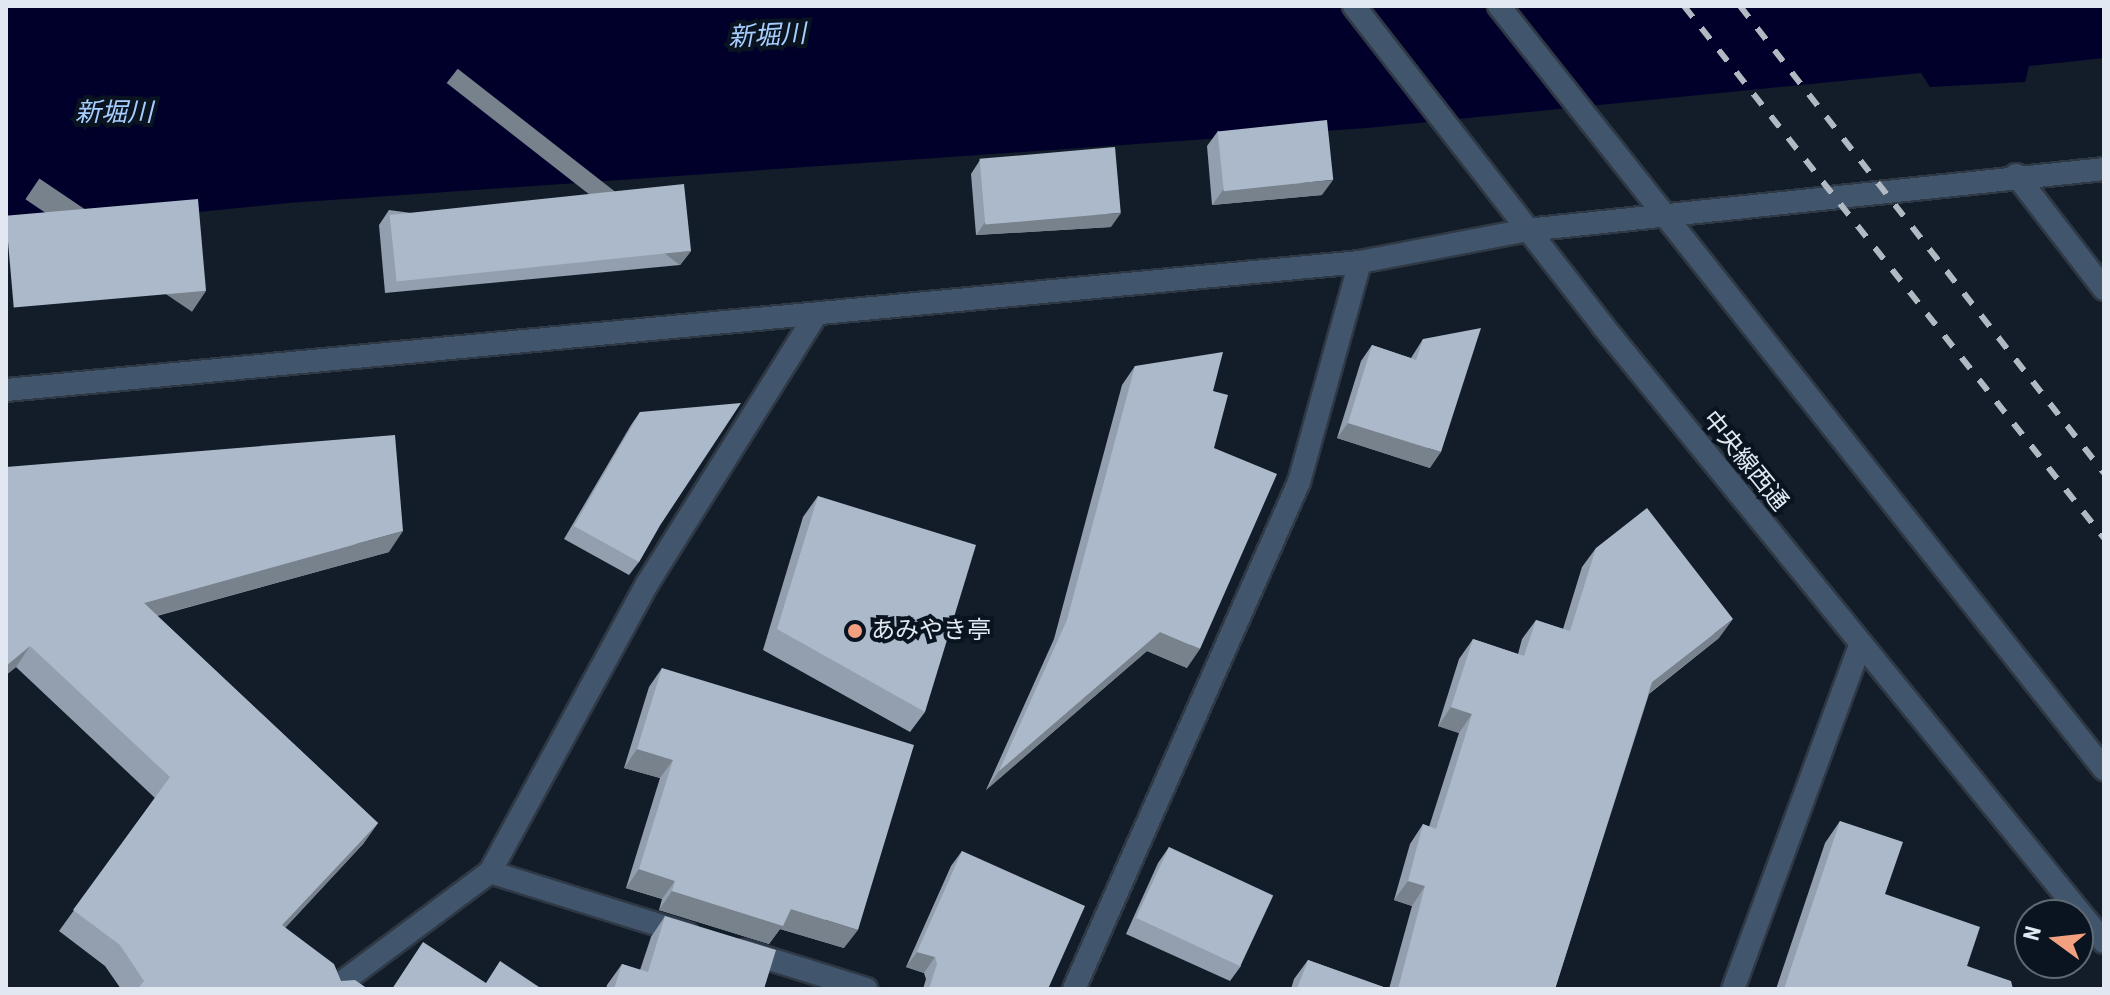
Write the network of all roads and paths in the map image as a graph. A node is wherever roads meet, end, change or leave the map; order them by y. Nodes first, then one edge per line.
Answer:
1 (1354, 6) edge
2 (1499, 6) edge
3 (2104, 169) edge
4 (2016, 175) junction
5 (1660, 215) junction
6 (1527, 230) junction
7 (1360, 262) junction
8 (2104, 289) edge
9 (814, 318) junction
10 (6, 390) edge
11 (1860, 646) junction
12 (2104, 769) edge
13 (490, 872) junction
14 (2104, 942) edge
15 (333, 989) edge
16 (866, 989) edge
17 (1074, 989) edge
18 (1733, 989) edge

1 - 6 street, 中央線西通
2 - 5 street
3 - 4 street
4 - 5 street
4 - 8 street
5 - 6 street
5 - 12 street
6 - 7 street
6 - 11 street, 中央線西通
7 - 9 street
7 - 17 street
9 - 10 street
9 - 13 street
11 - 14 street, 中央線西通
11 - 18 street
13 - 15 street
13 - 16 street

